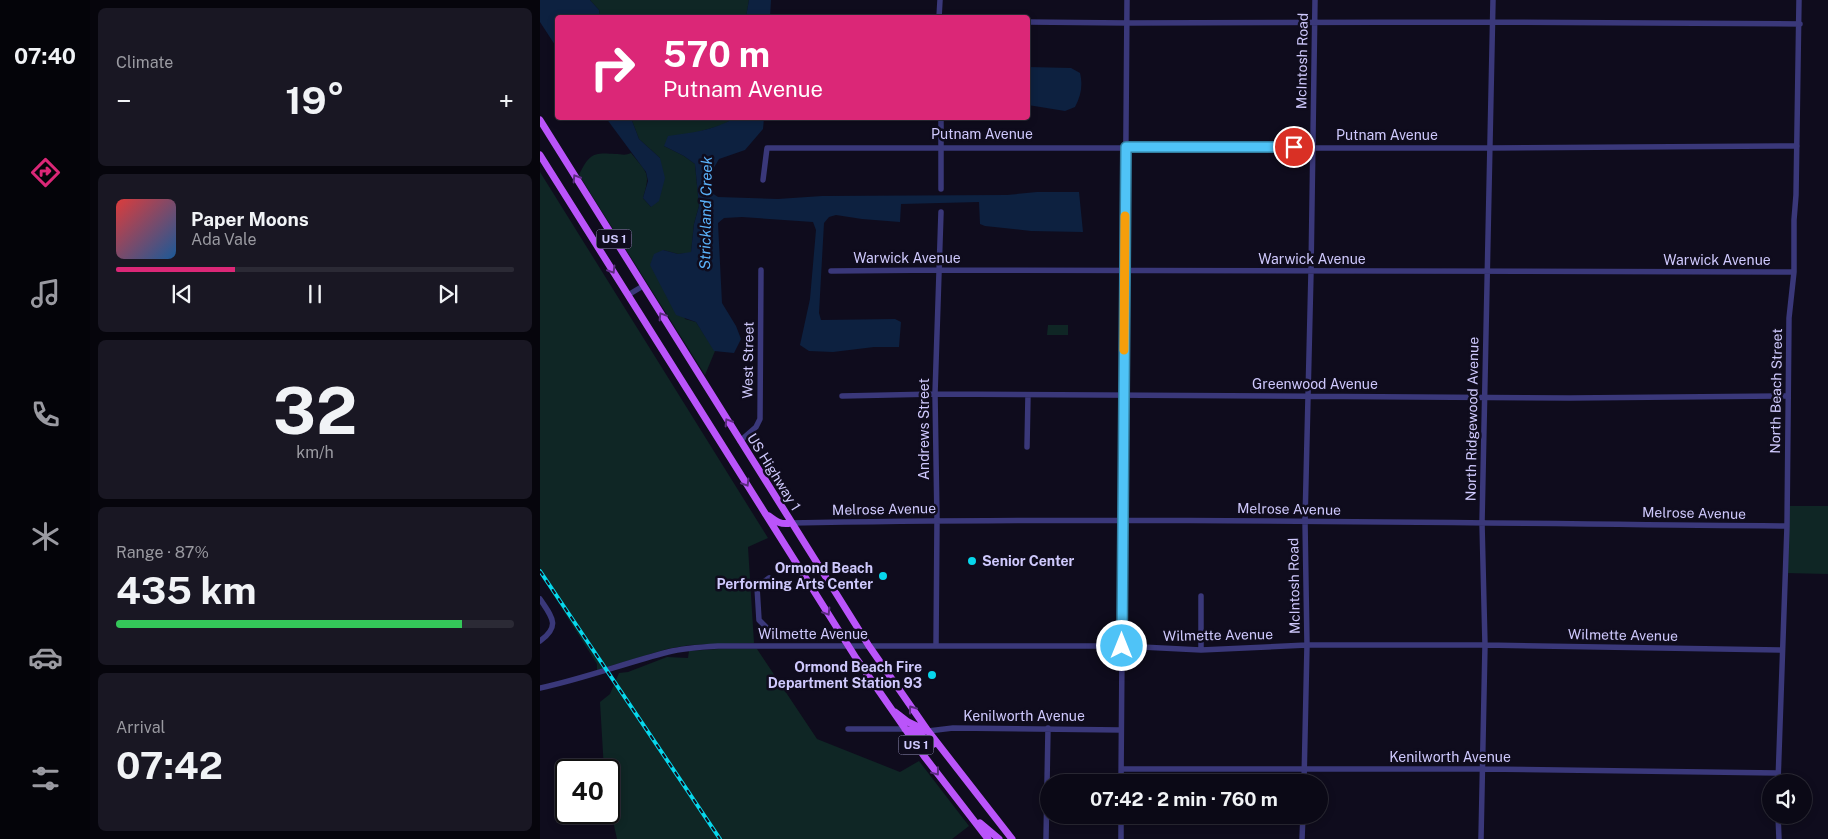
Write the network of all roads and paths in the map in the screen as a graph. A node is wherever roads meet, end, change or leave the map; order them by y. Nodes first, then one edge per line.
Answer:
1 (940, 0) edge
2 (1127, 0) edge
3 (1315, 0) edge
4 (1493, 0) edge
5 (1799, 0) edge
6 (940, 15) edge
7 (1030, 22) edge
8 (1314, 22) junction
9 (1492, 22) junction
10 (1127, 23) junction
11 (1800, 24) junction
12 (540, 120) edge
13 (941, 120) edge
14 (1797, 146) junction
15 (941, 147) junction
16 (1126, 147) junction
17 (1313, 147) junction
18 (1490, 148) junction
19 (540, 155) edge
20 (763, 180) dead end
21 (941, 189) dead end
22 (941, 212) dead end
23 (761, 270) dead end
24 (940, 270) junction
25 (831, 271) dead end
26 (1125, 271) junction
27 (1311, 272) junction
28 (1488, 272) junction
29 (1794, 272) junction
30 (643, 286) junction
31 (628, 295) junction
32 (935, 394) junction
33 (1028, 395) junction
34 (1124, 395) junction
35 (842, 396) dead end
36 (1308, 396) junction
37 (1788, 396) junction
38 (1486, 398) junction
39 (740, 440) junction
40 (1027, 447) dead end
41 (764, 512) junction
42 (937, 520) junction
43 (1122, 520) junction
44 (1305, 522) junction
45 (792, 523) junction
46 (1482, 523) junction
47 (1786, 526) junction
48 (769, 578) dead end
49 (1201, 596) dead end
50 (540, 599) edge
51 (766, 627) dead end
52 (540, 641) edge
53 (1307, 645) junction
54 (1485, 645) junction
55 (848, 646) junction
56 (869, 646) junction
57 (936, 646) junction
58 (1122, 646) junction
59 (1201, 650) junction
60 (1782, 650) junction
61 (540, 688) edge
62 (891, 709) junction
63 (1048, 728) junction
64 (848, 729) dead end
65 (905, 729) junction
66 (1121, 730) junction
67 (928, 731) junction
68 (941, 748) junction
69 (1121, 769) junction
70 (1304, 769) junction
71 (1482, 769) junction
72 (1778, 773) joint
73 (1121, 774) edge
74 (1304, 774) edge
75 (970, 815) junction
76 (1121, 824) edge
77 (1303, 824) edge
78 (1778, 824) edge
79 (988, 839) edge
80 (999, 839) edge
81 (1012, 839) edge
82 (1046, 839) edge
83 (1121, 839) edge
84 (1302, 839) edge
85 (1481, 839) edge
86 (1778, 839) edge

1 - 6 street
2 - 10 street
3 - 8 street, McIntosh Road
4 - 9 street, North Ridgewood Avenue
5 - 11 street, North Beach Street
7 - 10 street
8 - 9 street
8 - 10 street
8 - 17 street, McIntosh Road
9 - 11 street
9 - 18 street, North Ridgewood Avenue
10 - 16 street
11 - 14 street, North Beach Street
30 -> 12 main road, US Highway 1 / US 1
13 - 15 street
14 - 18 street, Putnam Avenue
14 - 29 street, North Beach Street
15 - 16 street, Putnam Avenue
15 - 20 street, Putnam Avenue
15 - 21 street
16 - 17 street, Putnam Avenue
16 - 26 street
17 - 18 street, Putnam Avenue
17 - 27 street, McIntosh Road
18 - 28 street, North Ridgewood Avenue
19 -> 31 main road, US 1
22 - 24 street, Andrews Street
23 - 39 street, West Street
24 - 25 street, Warwick Avenue
24 - 26 street, Warwick Avenue
24 - 32 street, Andrews Street
26 - 27 street, Warwick Avenue
26 - 34 street
27 - 28 street, Warwick Avenue
27 - 36 street, McIntosh Road
28 - 29 street, Warwick Avenue
28 - 38 street, North Ridgewood Avenue
29 - 37 street, North Beach Street
30 - 31 street
39 -> 30 main road, US Highway 1 / US 1
31 -> 41 main road, US 1
32 - 33 street, Greenwood Avenue
32 - 35 street, Greenwood Avenue
32 - 42 street, Andrews Street
33 - 34 street, Greenwood Avenue
33 - 40 street
34 - 36 street, Greenwood Avenue
34 - 43 street
36 - 38 street, Greenwood Avenue
36 - 44 street, McIntosh Road
37 - 38 street, Greenwood Avenue
37 - 47 street, North Beach Street
38 - 46 street, North Ridgewood Avenue
39 - 45 main road, US Highway 1 / US 1
41 - 45 main road
41 -> 55 main road, US 1
42 - 43 street, Melrose Avenue
42 - 45 street, Melrose Avenue
42 - 57 street, Andrews Street
43 - 44 street, Melrose Avenue
43 - 58 street
44 - 46 street, Melrose Avenue
44 - 53 street, McIntosh Road
45 - 56 main road, US Highway 1 / US 1
46 - 47 street, Melrose Avenue
46 - 54 street, North Ridgewood Avenue
47 - 60 street, North Beach Street
48 - 51 street
49 - 59 street
50 - 52 street
53 - 54 street, Wilmette Avenue
53 - 59 street, Wilmette Avenue
53 - 70 street, McIntosh Road
54 - 60 street, Wilmette Avenue
54 - 71 street, North Ridgewood Avenue
55 - 56 street, Wilmette Avenue
55 - 61 street, Wilmette Avenue
55 - 62 main road, US 1
56 - 57 street, Wilmette Avenue
67 -> 56 main road, US Highway 1 / US 1
57 - 58 street, Wilmette Avenue
58 - 59 street, Wilmette Avenue
58 - 66 street
60 - 72 street, North Beach Street
62 - 65 main road, US 1
62 - 67 main road
63 - 66 street, Kenilworth Avenue
63 - 67 street, Kenilworth Avenue
63 - 82 street
64 - 65 street
65 - 68 main road
65 -> 75 main road, US 1
66 - 69 street
67 - 68 main road, US Highway 1 / US 1
68 - 81 main road, US Highway 1 / US 1
69 - 70 street, Kenilworth Avenue
69 - 73 street
70 - 71 street, Kenilworth Avenue
70 - 74 street, McIntosh Road
71 - 72 street, Kenilworth Avenue
71 - 85 street, North Ridgewood Avenue
75 - 79 main road, US 1
75 - 80 main road
76 - 83 street
77 - 84 street
78 - 86 street

